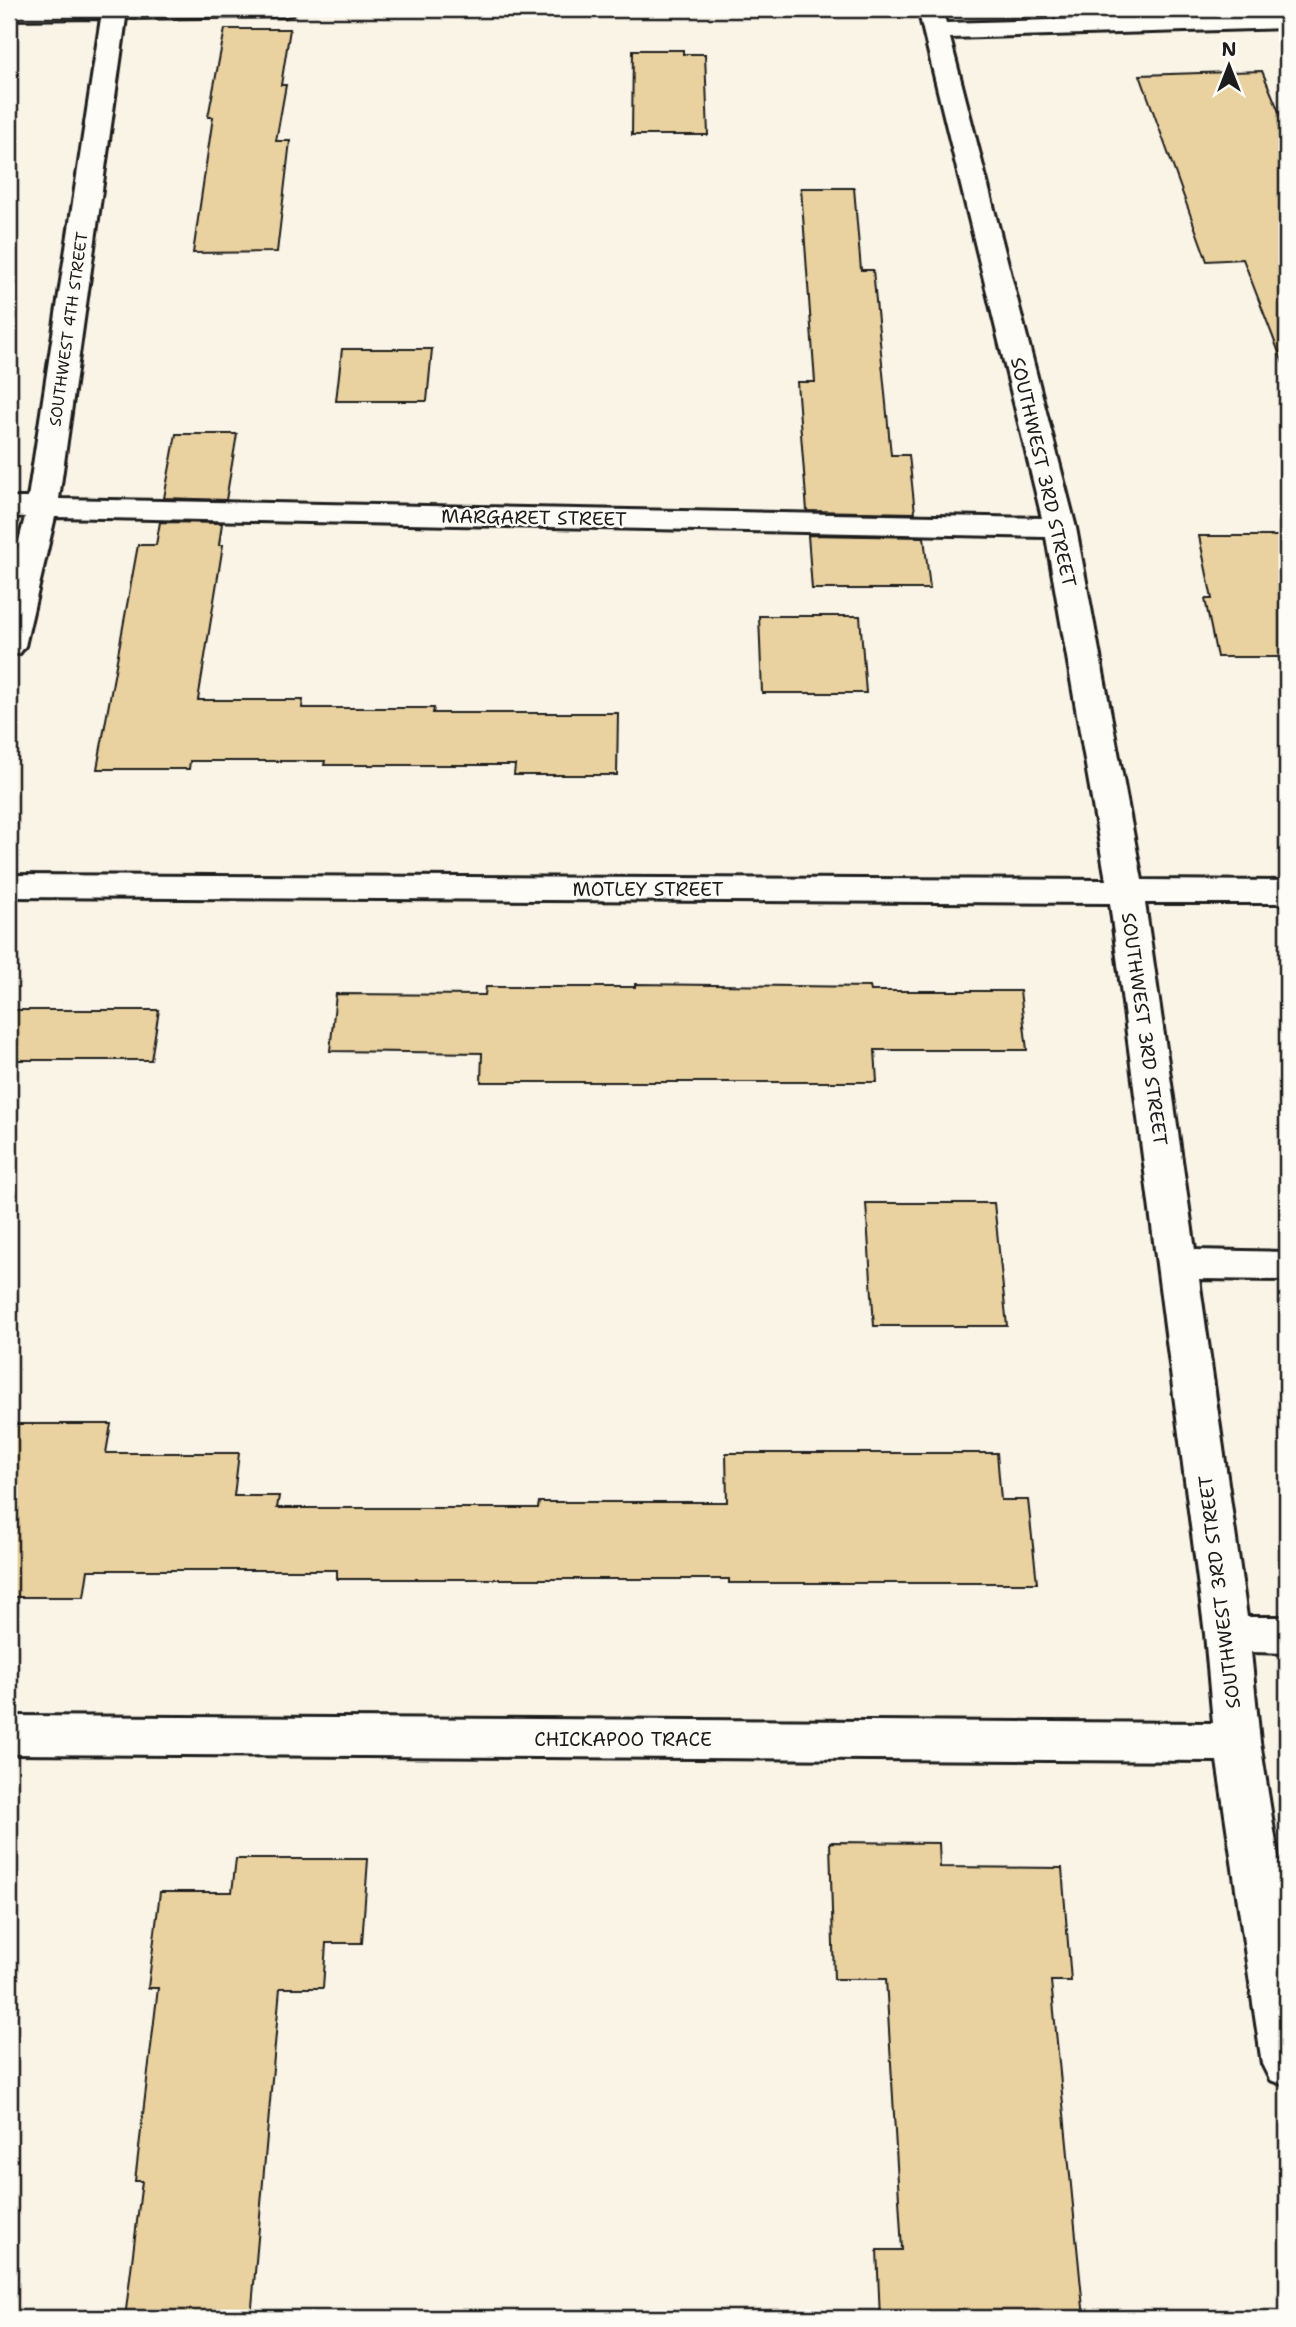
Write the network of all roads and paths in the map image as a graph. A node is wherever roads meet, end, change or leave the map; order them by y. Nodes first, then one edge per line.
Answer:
1 (284, 9) edge
2 (115, 10) edge
3 (9, 12) edge
4 (933, 20) edge
5 (1287, 20) edge
6 (9, 507) edge
7 (42, 508) junction
8 (1060, 528) junction
9 (9, 646) edge
10 (9, 886) edge
11 (1126, 891) junction
12 (1287, 892) edge
13 (1177, 1264) junction
14 (1287, 1266) edge
15 (1227, 1634) junction
16 (1287, 1634) edge
17 (10, 1742) edge
18 (1237, 1742) junction
19 (1287, 2064) edge

1 - 2 street
2 - 3 street
2 - 7 street, SOUTHWEST 4TH STREET
4 - 5 street
4 - 8 street, SOUTHWEST 3RD STREET
6 - 7 street, MARGARET STREET
7 - 8 street, MARGARET STREET
7 - 9 street, SOUTHWEST 4TH STREET
8 - 11 street, SOUTHWEST 3RD STREET
10 - 11 street, MOTLEY STREET
11 - 12 street, MOTLEY STREET
11 - 13 street, SOUTHWEST 3RD STREET
13 - 14 street
13 - 15 street, SOUTHWEST 3RD STREET
15 - 16 street
15 - 18 street, SOUTHWEST 3RD STREET
17 - 18 street, CHICKAPOO TRACE
18 - 19 street, SOUTHWEST 3RD STREET

